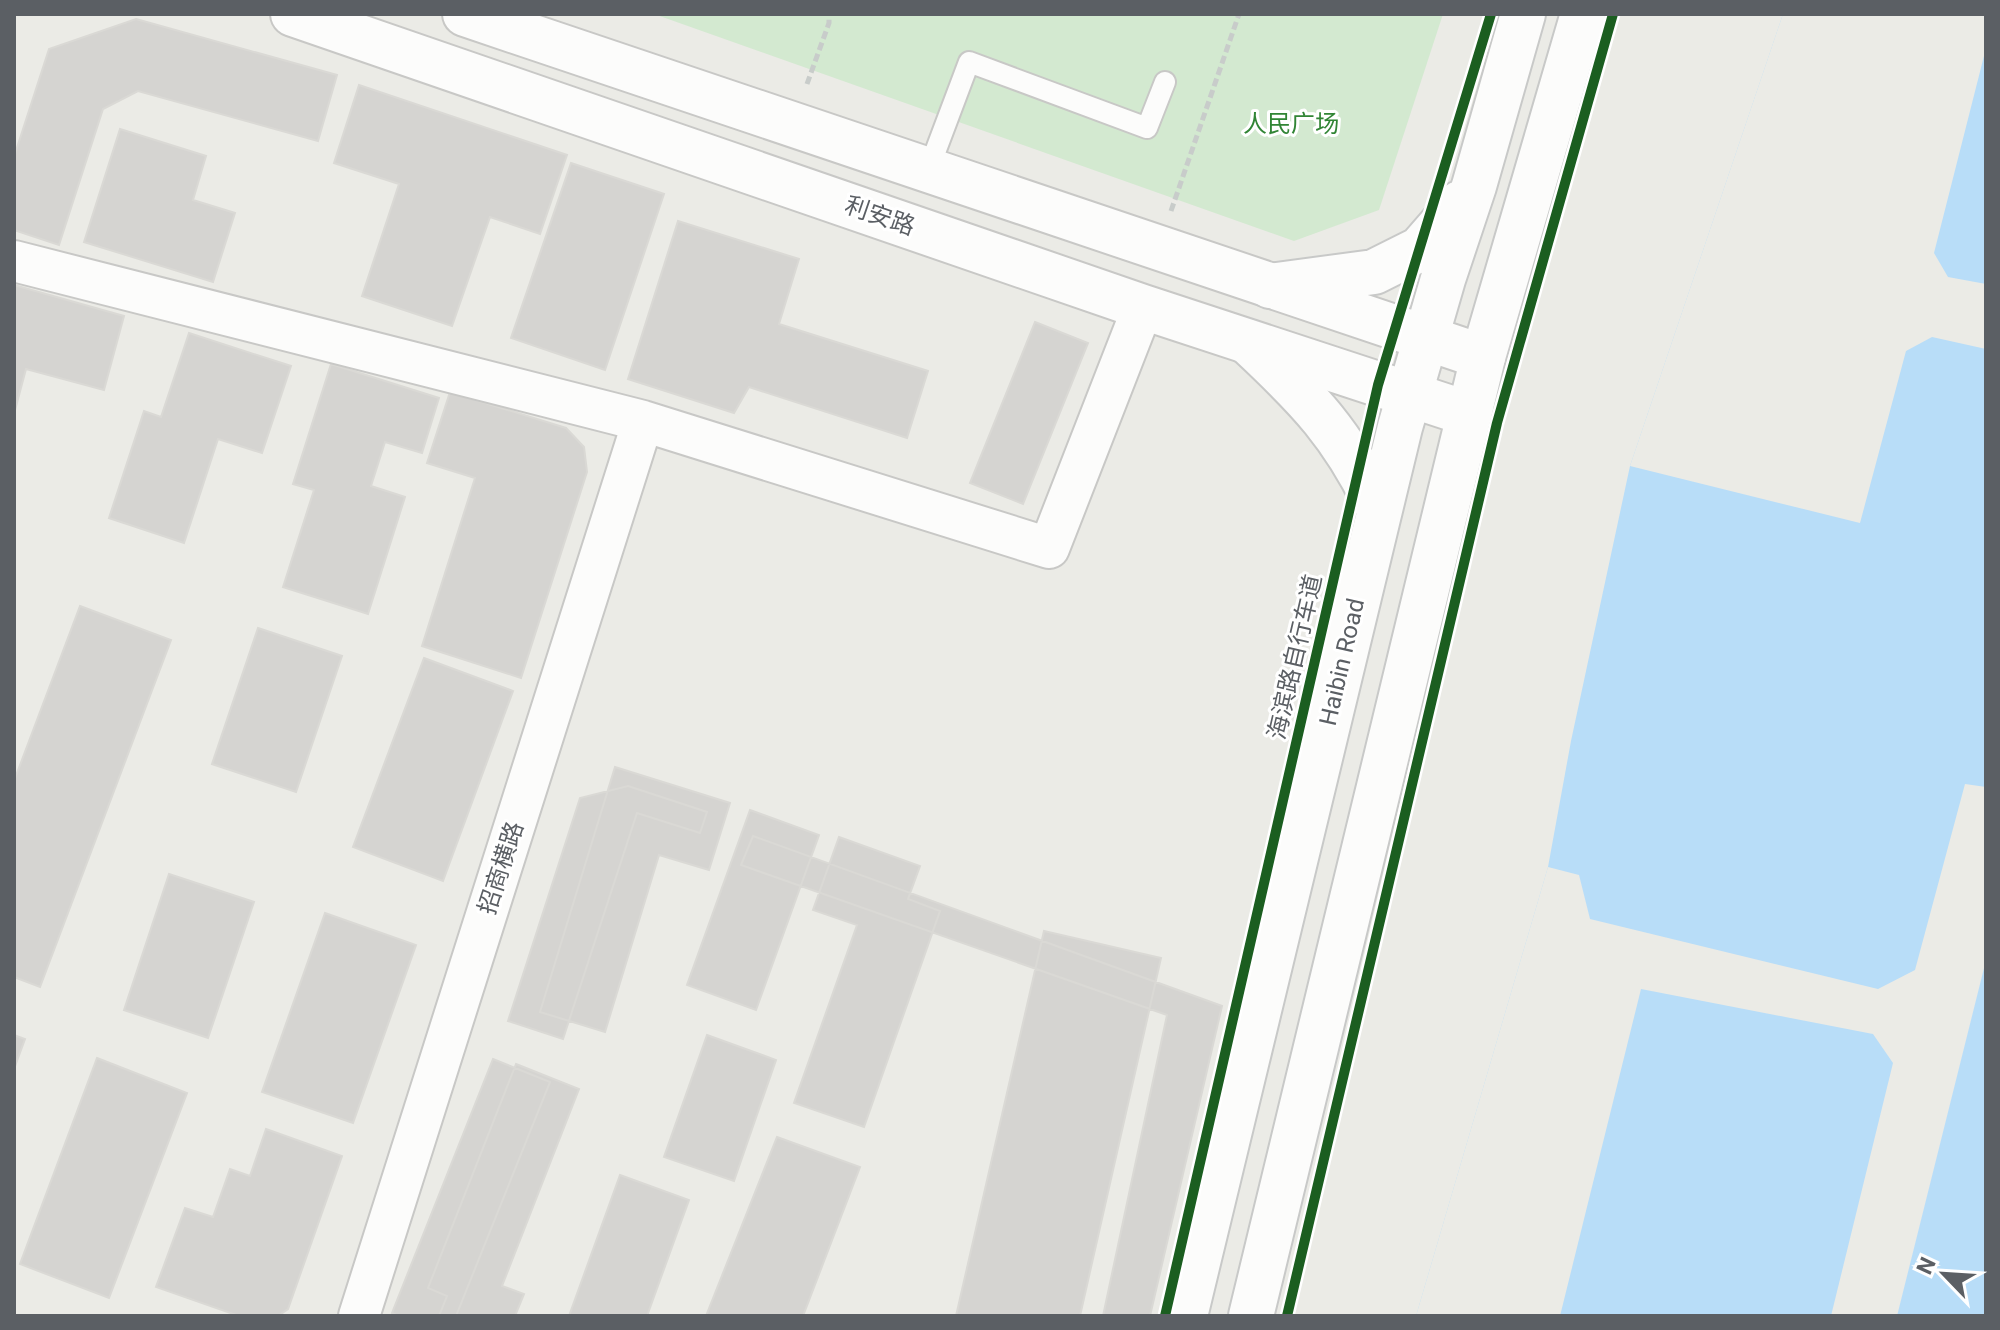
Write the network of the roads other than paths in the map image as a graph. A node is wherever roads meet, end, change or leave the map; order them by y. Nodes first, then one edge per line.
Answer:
1 (293, 14) edge
2 (465, 14) edge
3 (1523, 14) edge
4 (1583, 14) edge
5 (1165, 82) dead end
6 (928, 171) junction
7 (1474, 186) junction
8 (14, 261) edge
9 (1270, 286) junction
10 (1143, 307) junction
11 (1427, 339) junction
12 (1248, 342) junction
13 (1483, 357) junction
14 (1410, 395) junction
15 (1469, 414) junction
16 (643, 421) junction
17 (1379, 510) junction
18 (359, 1316) edge
19 (1185, 1316) edge
20 (1251, 1316) edge

1 - 10 main road, 利安路
2 - 6 main road
3 - 7 main road, Haibin Road
4 - 13 main road
5 - 6 lane
6 - 9 main road
7 - 9 main road
7 - 11 main road, Haibin Road
8 - 16 street
9 - 11 main road
10 - 12 main road, 利安路
10 - 16 street
11 - 13 main road
11 - 14 main road, Haibin Road
12 - 14 main road, 利安路
12 - 17 main road
13 - 15 main road
14 - 15 main road, 利安路
14 - 17 main road, Haibin Road
15 - 20 main road
16 - 18 street, 招商横路
17 - 19 main road, Haibin Road

